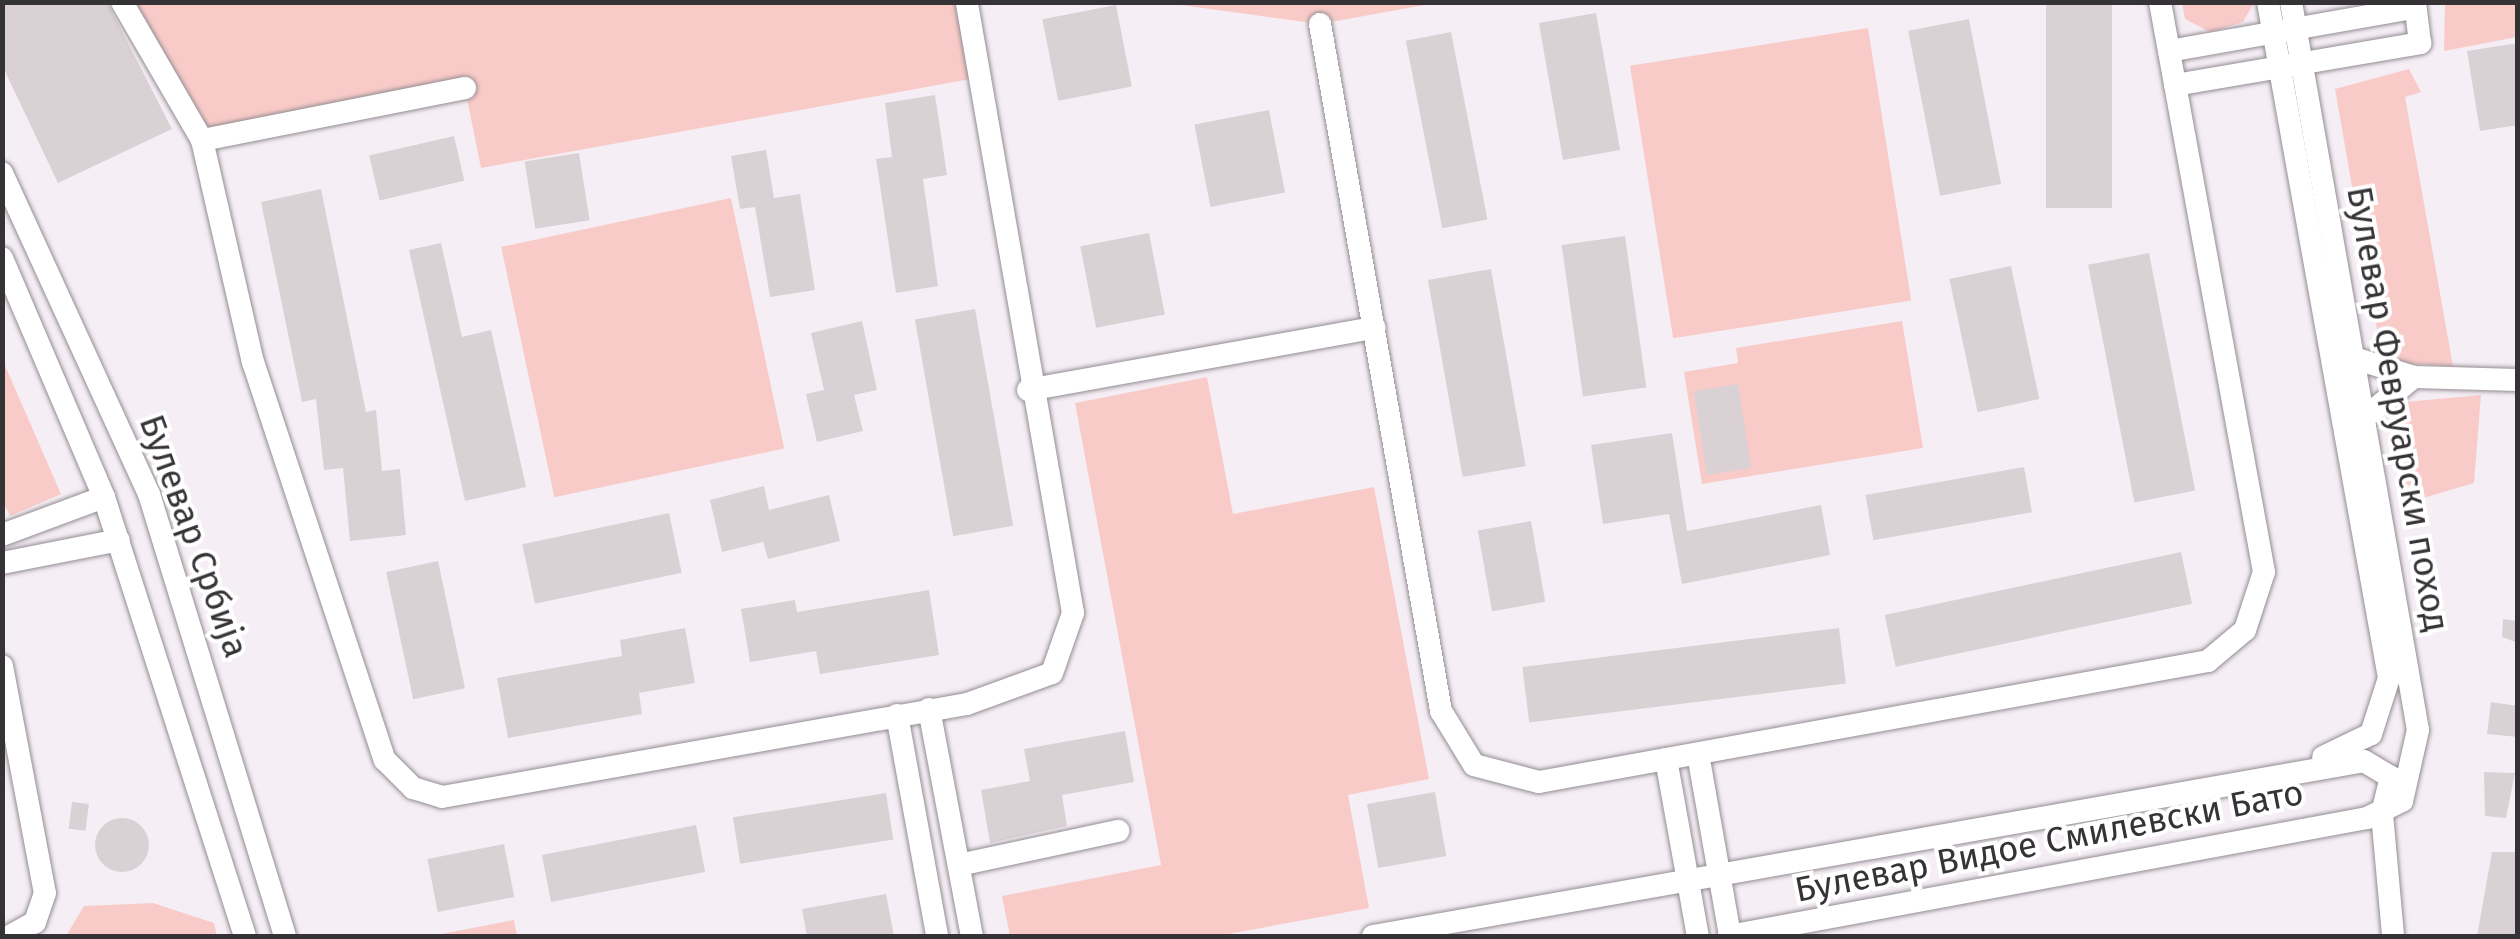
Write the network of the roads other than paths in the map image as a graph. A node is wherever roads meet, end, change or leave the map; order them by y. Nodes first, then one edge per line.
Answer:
1 (122, 2) edge
2 (2160, 2) edge
3 (2268, 2) edge
4 (2291, 2) edge
5 (967, 4) edge
6 (2415, 6) edge
7 (1320, 24) dead end
8 (2286, 35) junction
9 (2170, 51) junction
10 (2291, 66) junction
11 (2174, 85) junction
12 (465, 88) dead end
13 (202, 140) junction
14 (2, 173) edge
15 (2, 258) edge
16 (1374, 328) junction
17 (2354, 358) junction
18 (2414, 377) junction
19 (2518, 380) edge
20 (1028, 390) junction
21 (2364, 418) junction
22 (104, 497) junction
23 (2, 535) edge
24 (119, 540) junction
25 (2, 563) edge
26 (2, 666) edge
27 (930, 710) junction
28 (897, 715) junction
29 (1698, 754) junction
30 (1666, 759) junction
31 (2302, 766) junction
32 (2382, 814) junction
33 (1118, 831) dead end
34 (958, 865) junction
35 (1718, 873) junction
36 (1688, 879) junction
37 (244, 930) edge
38 (10, 936) edge
39 (285, 936) edge
40 (938, 936) edge
41 (972, 936) edge
42 (1373, 936) edge
43 (1698, 936) edge
44 (1730, 936) edge
45 (2393, 936) edge

1 - 13 street
2 - 9 street
3 - 8 street, Булевар Февруарски поход
4 - 8 street, Булевар Февруарски поход
5 - 20 street
6 - 8 street
6 - 10 street
7 - 16 street
8 - 9 street
8 - 10 street, Булевар Февруарски поход
9 - 11 street
10 - 11 street
10 - 17 street, Булевар Февруарски поход
10 - 31 street, Булевар Февруарски поход
11 - 29 street
12 - 13 street
13 - 28 street
14 - 39 street, Булевар Србија
15 - 22 street, Булевар Србија
16 - 20 street
16 - 30 street
17 - 18 street
17 - 21 street, Булевар Февруарски поход
18 - 19 street
18 - 21 street
20 - 27 street
21 - 32 street, Булевар Февруарски поход
22 - 23 street
22 - 24 street, Булевар Србија
24 - 25 street
24 - 37 street, Булевар Србија
26 - 38 street
27 - 28 street
27 - 34 street
28 - 40 street
29 - 30 street
29 - 35 street
30 - 36 street
31 - 32 street
31 - 35 street, Булевар Видое Смилевски Бато
32 - 44 street, Булевар Видое Смилевски Бато
32 - 45 street
33 - 34 street
34 - 41 street
35 - 36 street, Булевар Видое Смилевски Бато
35 - 44 street, Булевар Видое Смилевски Бато
36 - 42 street, Булевар Видое Смилевски Бато
36 - 43 street

